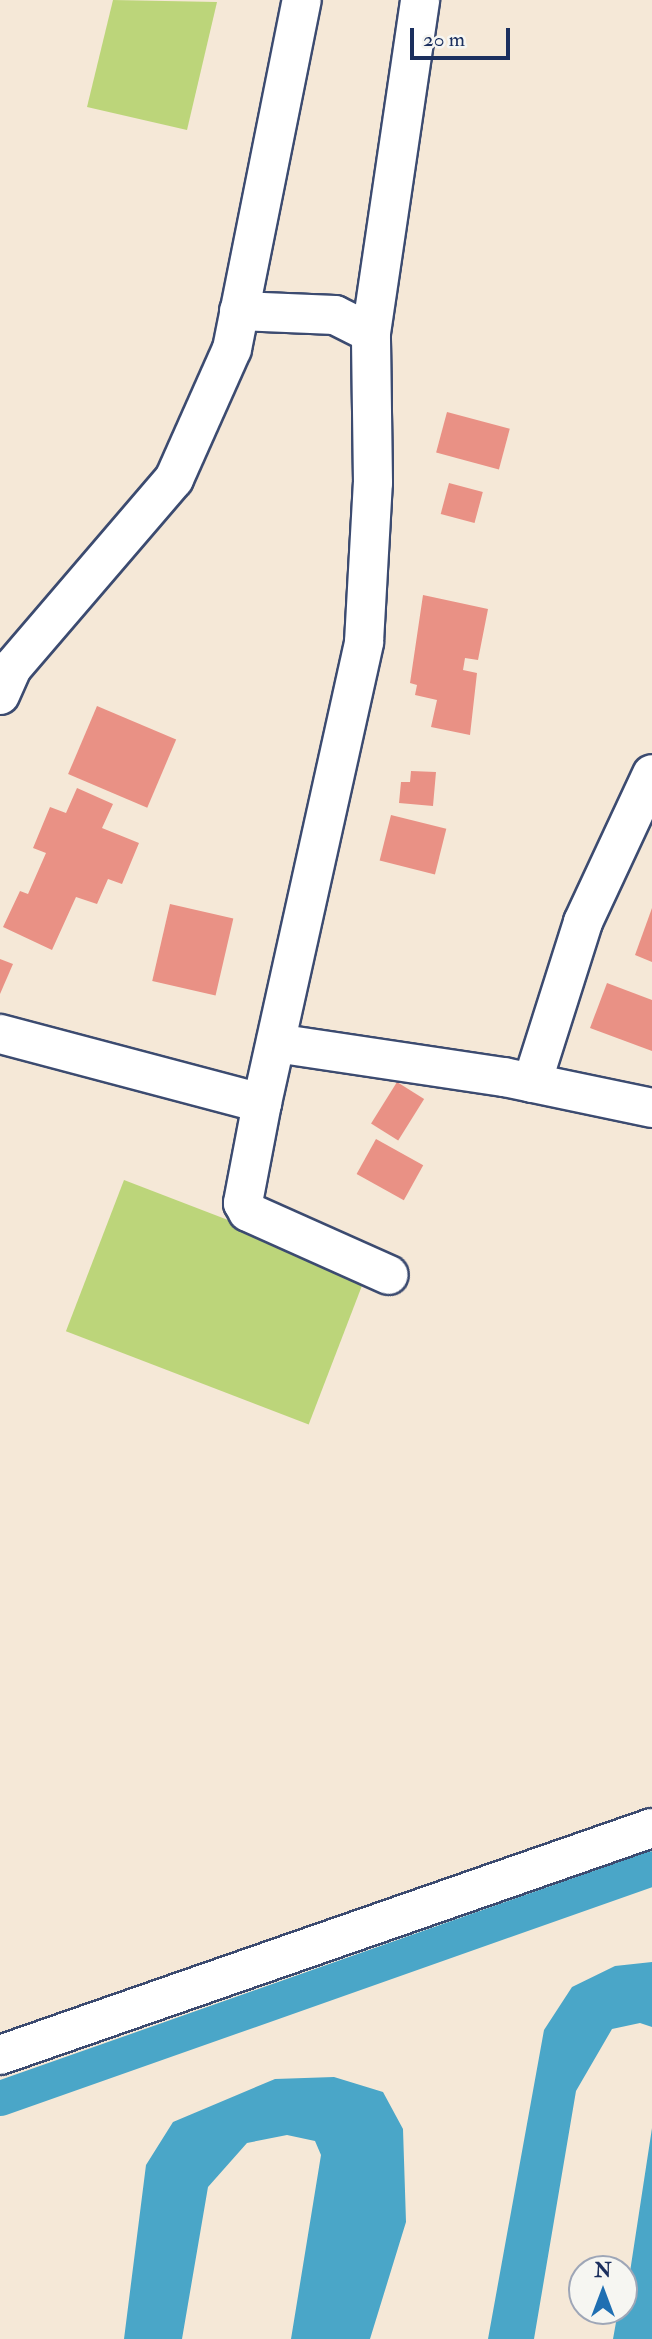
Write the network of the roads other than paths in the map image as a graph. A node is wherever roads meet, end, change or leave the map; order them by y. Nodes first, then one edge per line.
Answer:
1 (302, 0) edge
2 (420, 0) edge
3 (239, 311) junction
4 (371, 333) junction
5 (4, 676) edge
6 (652, 774) edge
7 (0, 1034) edge
8 (276, 1043) junction
9 (532, 1083) junction
10 (262, 1103) junction
11 (652, 1108) edge
12 (389, 1275) dead end
13 (652, 1828) edge
14 (0, 2055) edge

1 - 3 street
2 - 4 street
3 - 4 street
3 - 5 street
4 - 8 street
6 - 9 street
7 - 10 street
8 - 9 street
8 - 10 street
9 - 11 street
10 - 12 street
13 - 14 street

